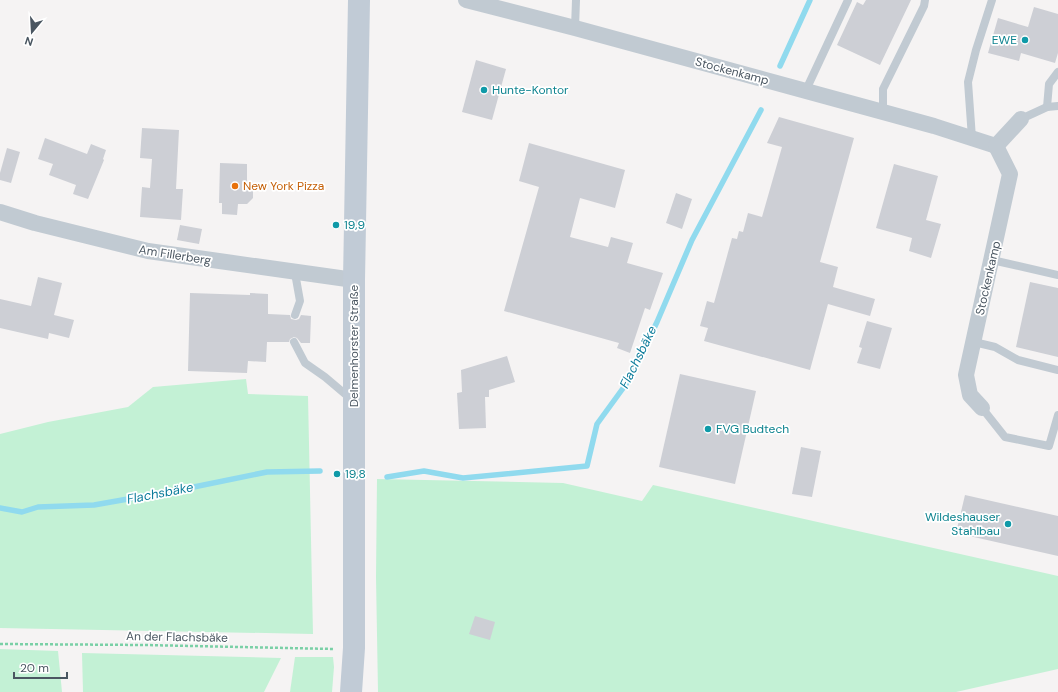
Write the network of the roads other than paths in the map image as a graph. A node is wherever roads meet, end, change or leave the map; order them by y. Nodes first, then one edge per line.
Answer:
1 (359, 0) edge
2 (466, 0) edge
3 (576, 0) edge
4 (848, 0) edge
5 (925, 0) edge
6 (992, 0) edge
7 (575, 28) junction
8 (1058, 72) edge
9 (806, 90) junction
10 (1058, 106) edge
11 (1047, 107) junction
12 (884, 112) junction
13 (1021, 119) joint
14 (972, 138) junction
15 (996, 146) junction
16 (0, 212) edge
17 (992, 260) junction
18 (295, 273) junction
19 (1058, 275) edge
20 (354, 280) junction
21 (296, 315) dead end
22 (294, 342) dead end
23 (974, 342) junction
24 (1058, 370) edge
25 (354, 402) junction
26 (982, 408) joint
27 (1058, 415) edge
28 (351, 692) edge

1 - 20 main road, Delmenhorster Straße
2 - 7 street, Stockenkamp
3 - 7 lane
4 - 9 lane
5 - 12 lane
6 - 14 lane
7 - 9 street, Stockenkamp
8 - 11 lane
9 - 12 street, Stockenkamp
10 - 11 lane
11 - 13 lane
12 - 14 street, Stockenkamp
13 - 15 street
14 - 15 street, Stockenkamp
15 - 17 street, Stockenkamp
16 - 18 street, Am Fillerberg
17 - 19 lane
17 - 23 street, Stockenkamp
18 - 20 street, Am Fillerberg
18 - 21 lane
20 - 25 main road, Delmenhorster Straße
22 - 25 lane
23 - 24 lane
23 - 26 street, Stockenkamp
25 - 28 main road, Delmenhorster Straße
26 - 27 lane

